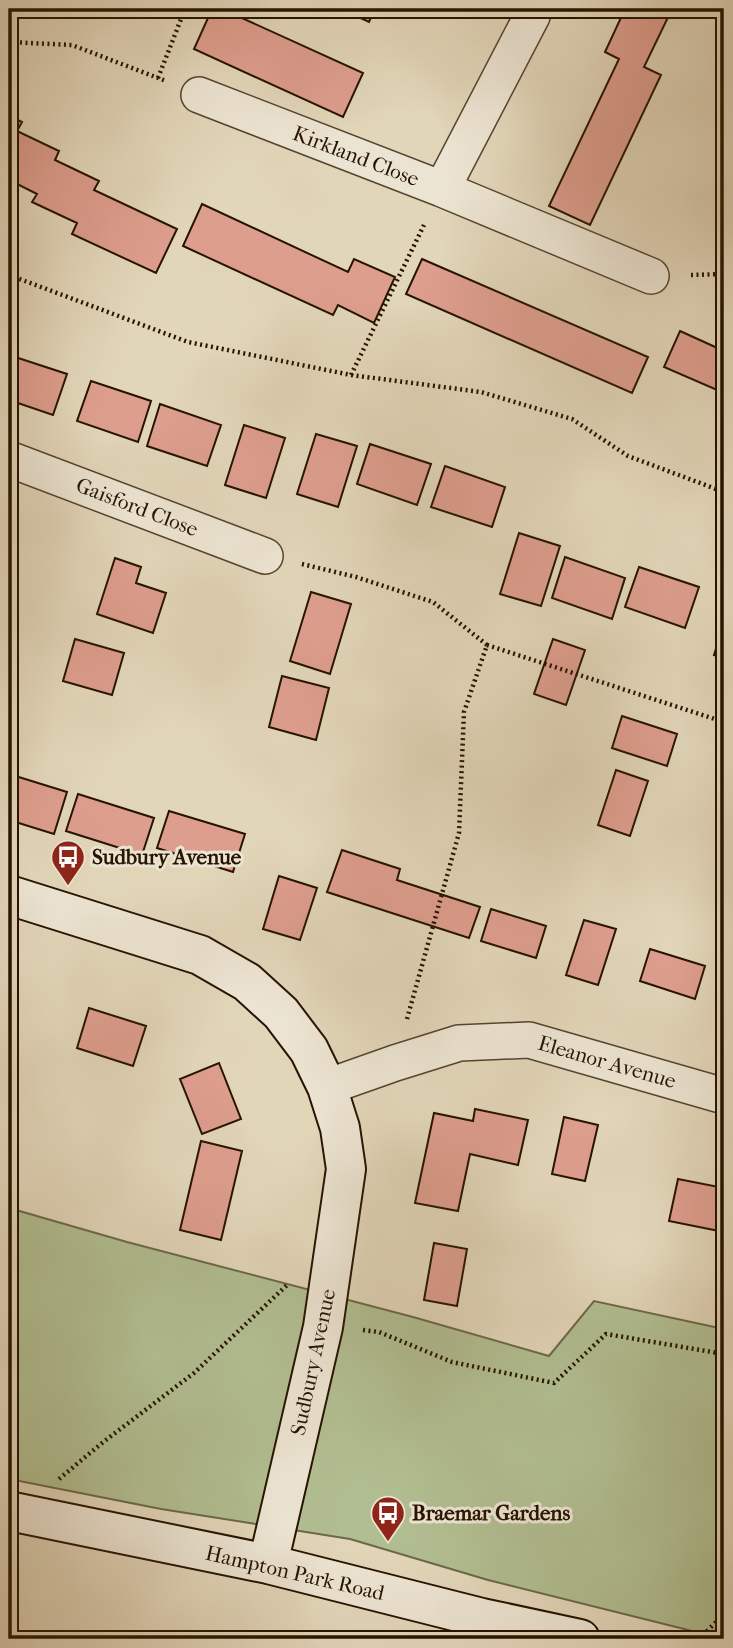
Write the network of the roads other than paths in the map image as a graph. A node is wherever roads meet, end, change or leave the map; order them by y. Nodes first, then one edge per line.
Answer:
1 (534, 9) edge
2 (199, 95) road end
3 (442, 189) junction
4 (651, 276) dead end
5 (9, 459) edge
6 (265, 556) road end
7 (9, 895) edge
8 (327, 1087) junction
9 (724, 1096) edge
10 (13, 1512) edge
11 (268, 1564) junction
12 (580, 1639) edge

1 - 3 street, Kirkland Close
2 - 3 street, Kirkland Close
3 - 4 street
5 - 6 street, Gaisford Close
7 - 8 street, Sudbury Avenue
8 - 9 street, Eleanor Avenue
8 - 11 street, Sudbury Avenue
10 - 11 street, Hampton Park Road
11 - 12 street, Hampton Park Road

